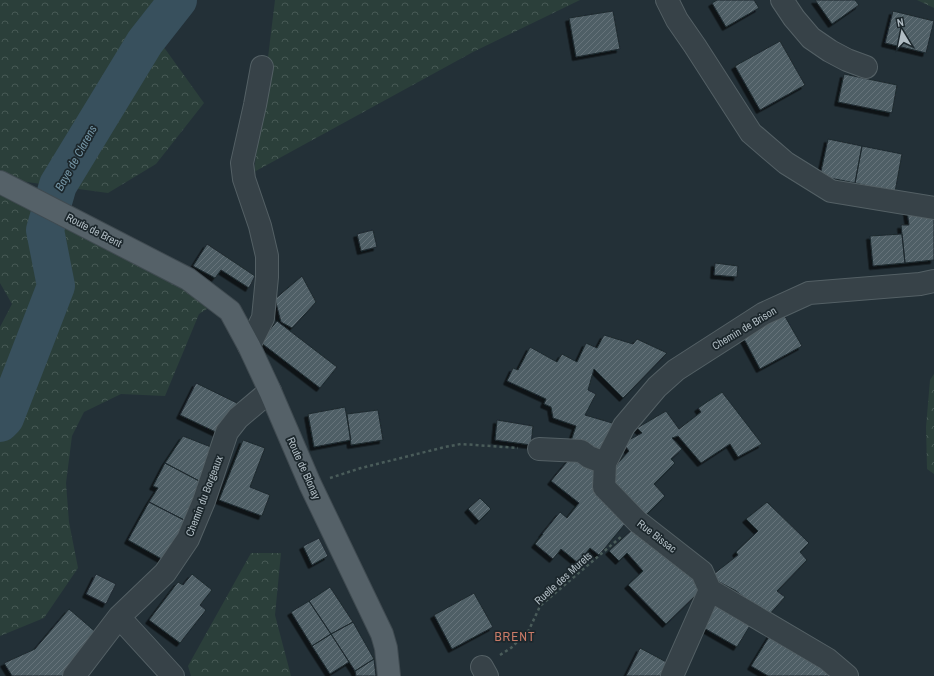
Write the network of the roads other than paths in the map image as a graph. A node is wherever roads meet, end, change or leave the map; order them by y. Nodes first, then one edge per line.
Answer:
1 (667, 0) edge
2 (782, 0) edge
3 (262, 67) dead end
4 (866, 67) dead end
5 (0, 182) edge
6 (934, 208) edge
7 (188, 279) joint
8 (934, 281) edge
9 (249, 346) junction
10 (676, 370) joint
11 (270, 391) junction
12 (539, 449) road end
13 (605, 463) junction
14 (710, 590) junction
15 (119, 617) junction
16 (74, 676) edge
17 (173, 676) edge
18 (389, 676) edge
19 (672, 676) edge
20 (847, 676) edge

1 - 6 street
2 - 4 street
3 - 9 street
5 - 7 main road, Route de Brent
7 - 9 main road, Route de Blonay
8 - 10 street, Chemin de Brison
9 - 11 main road, Route de Blonay
10 - 13 street, Rue Bissac
11 - 15 street, Chemin du Borgeaux
11 - 18 main road, Route de Blonay
12 - 13 street
13 - 14 street, Rue Bissac
14 - 19 street
14 - 20 street
15 - 16 street, Chemin du Borgeaux
15 - 17 street

